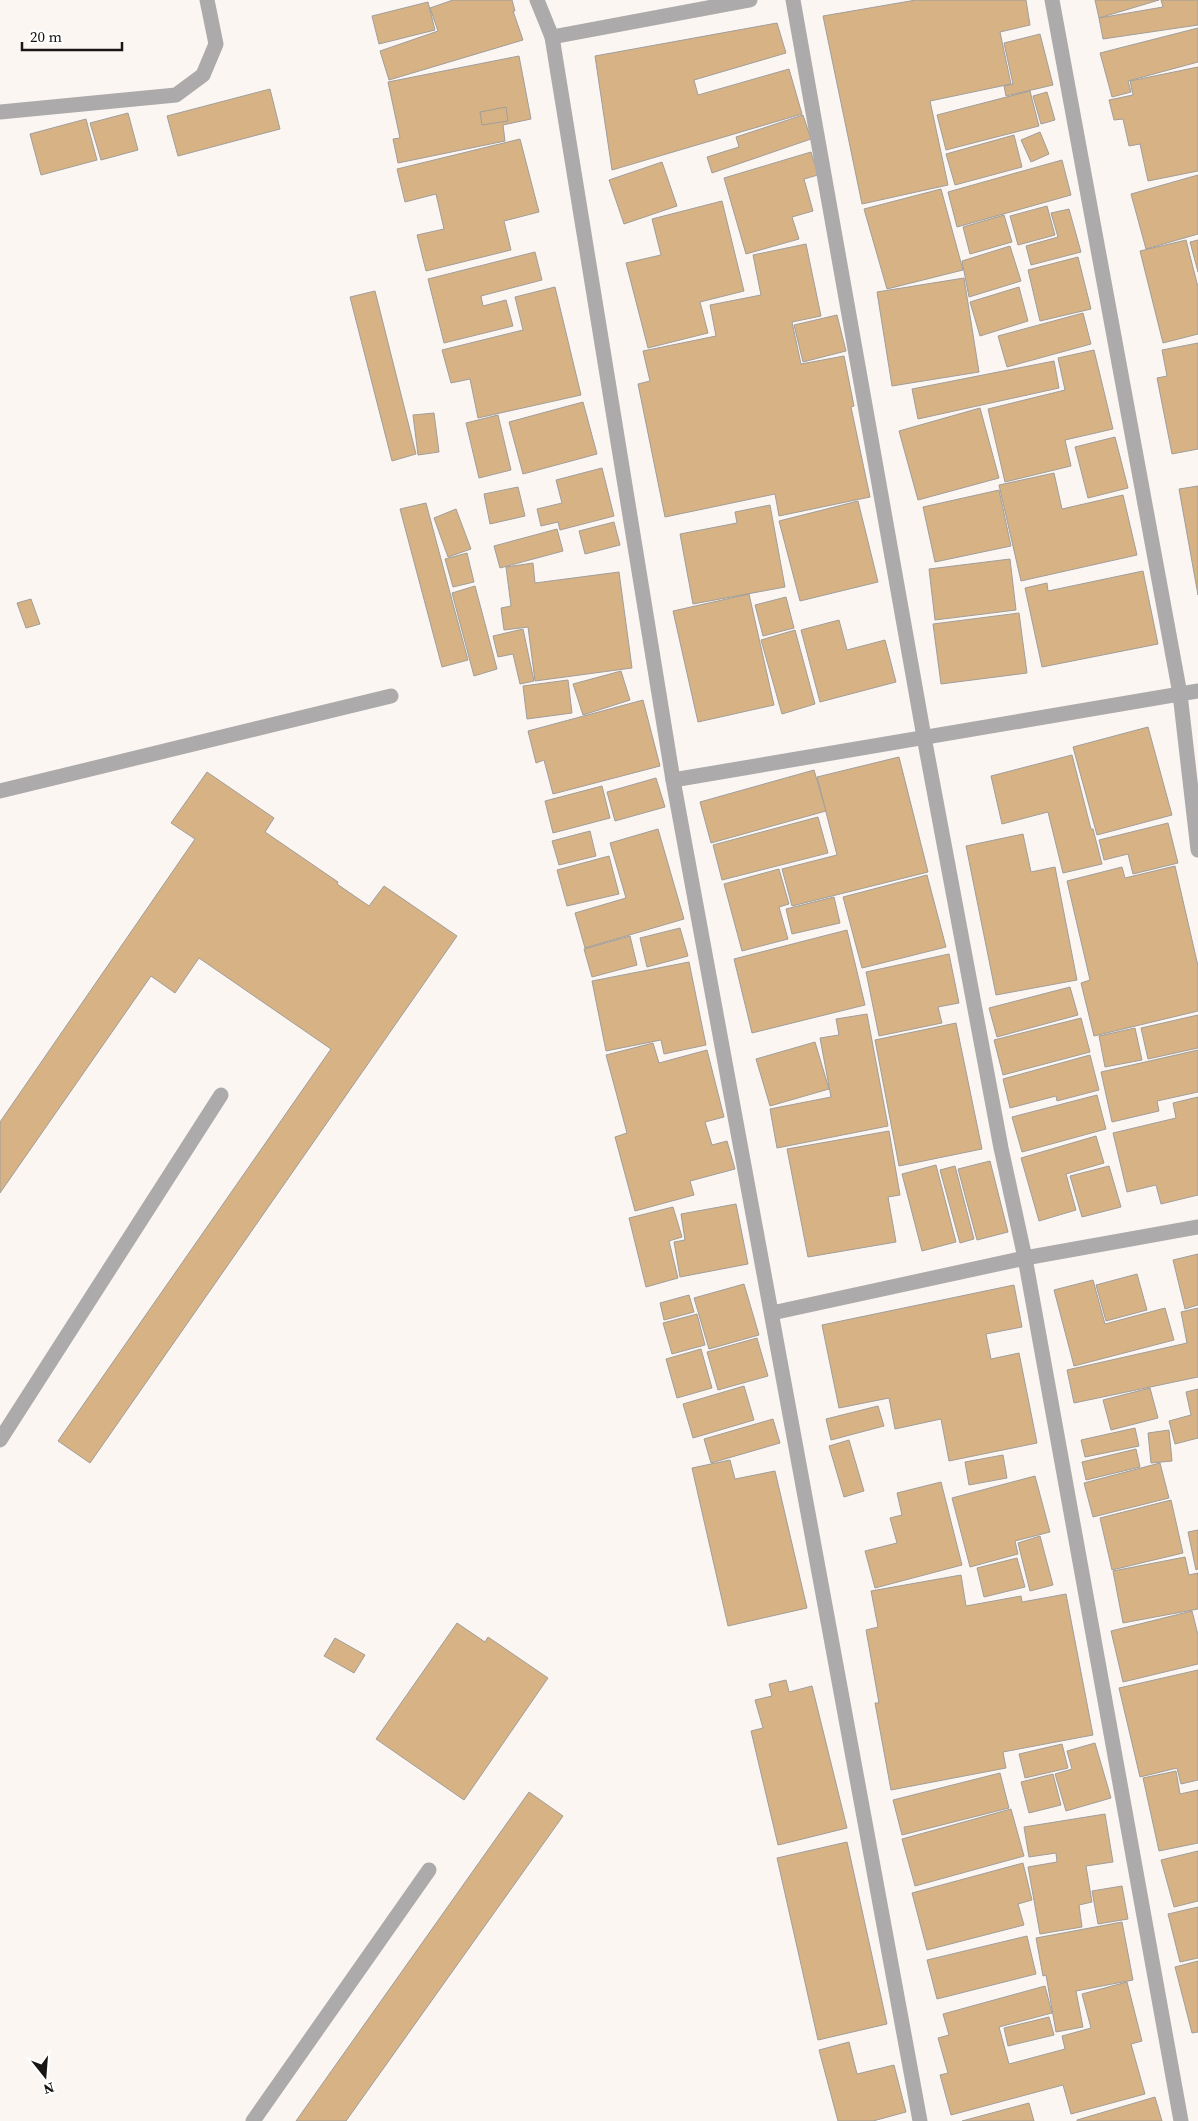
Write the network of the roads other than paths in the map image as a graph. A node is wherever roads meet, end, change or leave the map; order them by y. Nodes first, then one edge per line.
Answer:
1 (207, 0) edge
2 (537, 0) edge
3 (750, 0) edge
4 (793, 0) edge
5 (1052, 0) edge
6 (552, 37) junction
7 (0, 112) edge
8 (1198, 691) edge
9 (1180, 694) junction
10 (391, 696) dead end
11 (924, 737) junction
12 (673, 780) junction
13 (0, 791) edge
14 (1198, 850) edge
15 (221, 1095) dead end
16 (1198, 1227) edge
17 (1025, 1258) junction
18 (772, 1313) junction
19 (0, 1440) edge
20 (429, 1870) dead end
21 (253, 2121) edge
22 (920, 2121) edge
23 (1181, 2121) edge

1 - 7 street
2 - 6 street
3 - 6 street
4 - 11 street
5 - 9 street
6 - 12 street
8 - 9 street
9 - 11 street
9 - 14 street
10 - 13 street
11 - 12 street
11 - 17 street
12 - 18 street
15 - 19 street
16 - 17 street
17 - 18 street
17 - 23 street
18 - 22 street
20 - 21 street

